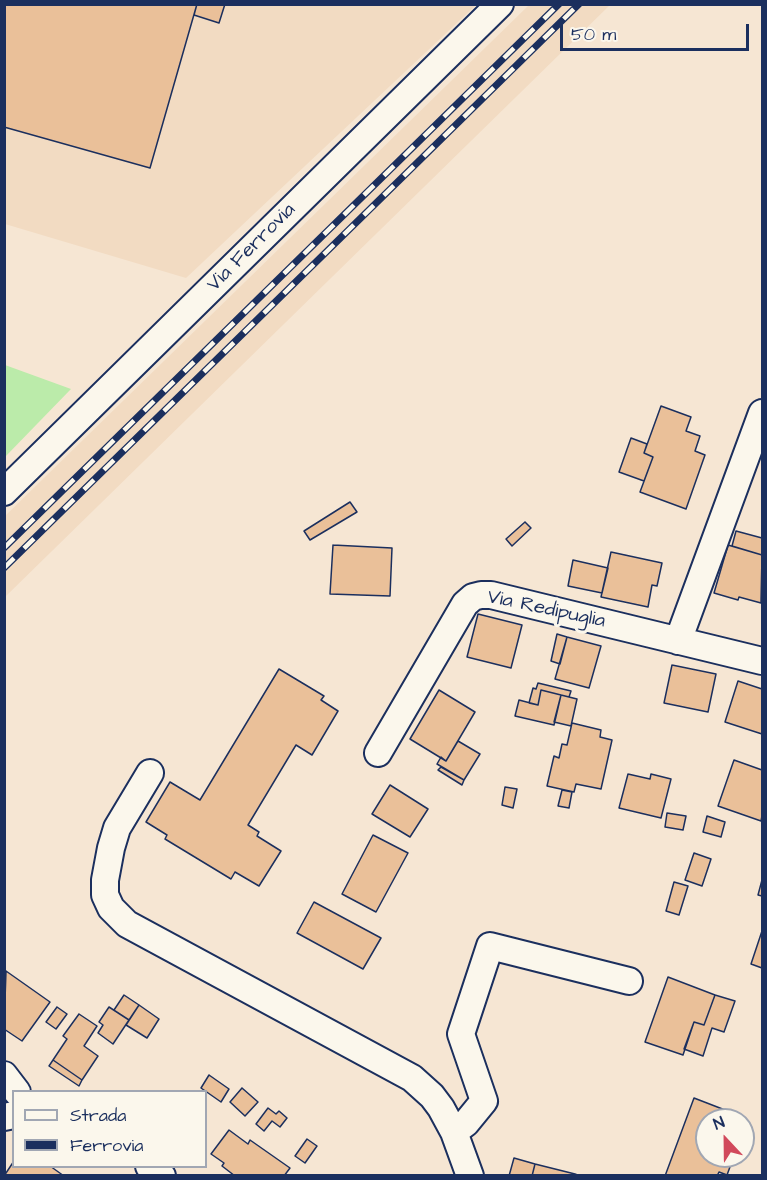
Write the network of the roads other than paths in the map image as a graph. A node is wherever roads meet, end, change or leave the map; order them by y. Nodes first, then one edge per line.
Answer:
1 (500, 4) edge
2 (762, 413) edge
3 (4, 492) edge
4 (678, 641) junction
5 (762, 661) edge
6 (378, 753) dead end
7 (150, 773) dead end
8 (629, 981) dead end
9 (4, 1075) edge
10 (16, 1090) edge
11 (454, 1132) junction
12 (470, 1176) edge

1 - 3 street, Via Ferrovia
2 - 4 street
4 - 5 street, Via Redipuglia
4 - 6 street, Via Redipuglia
7 - 11 street
8 - 11 street
9 - 10 street
11 - 12 street

